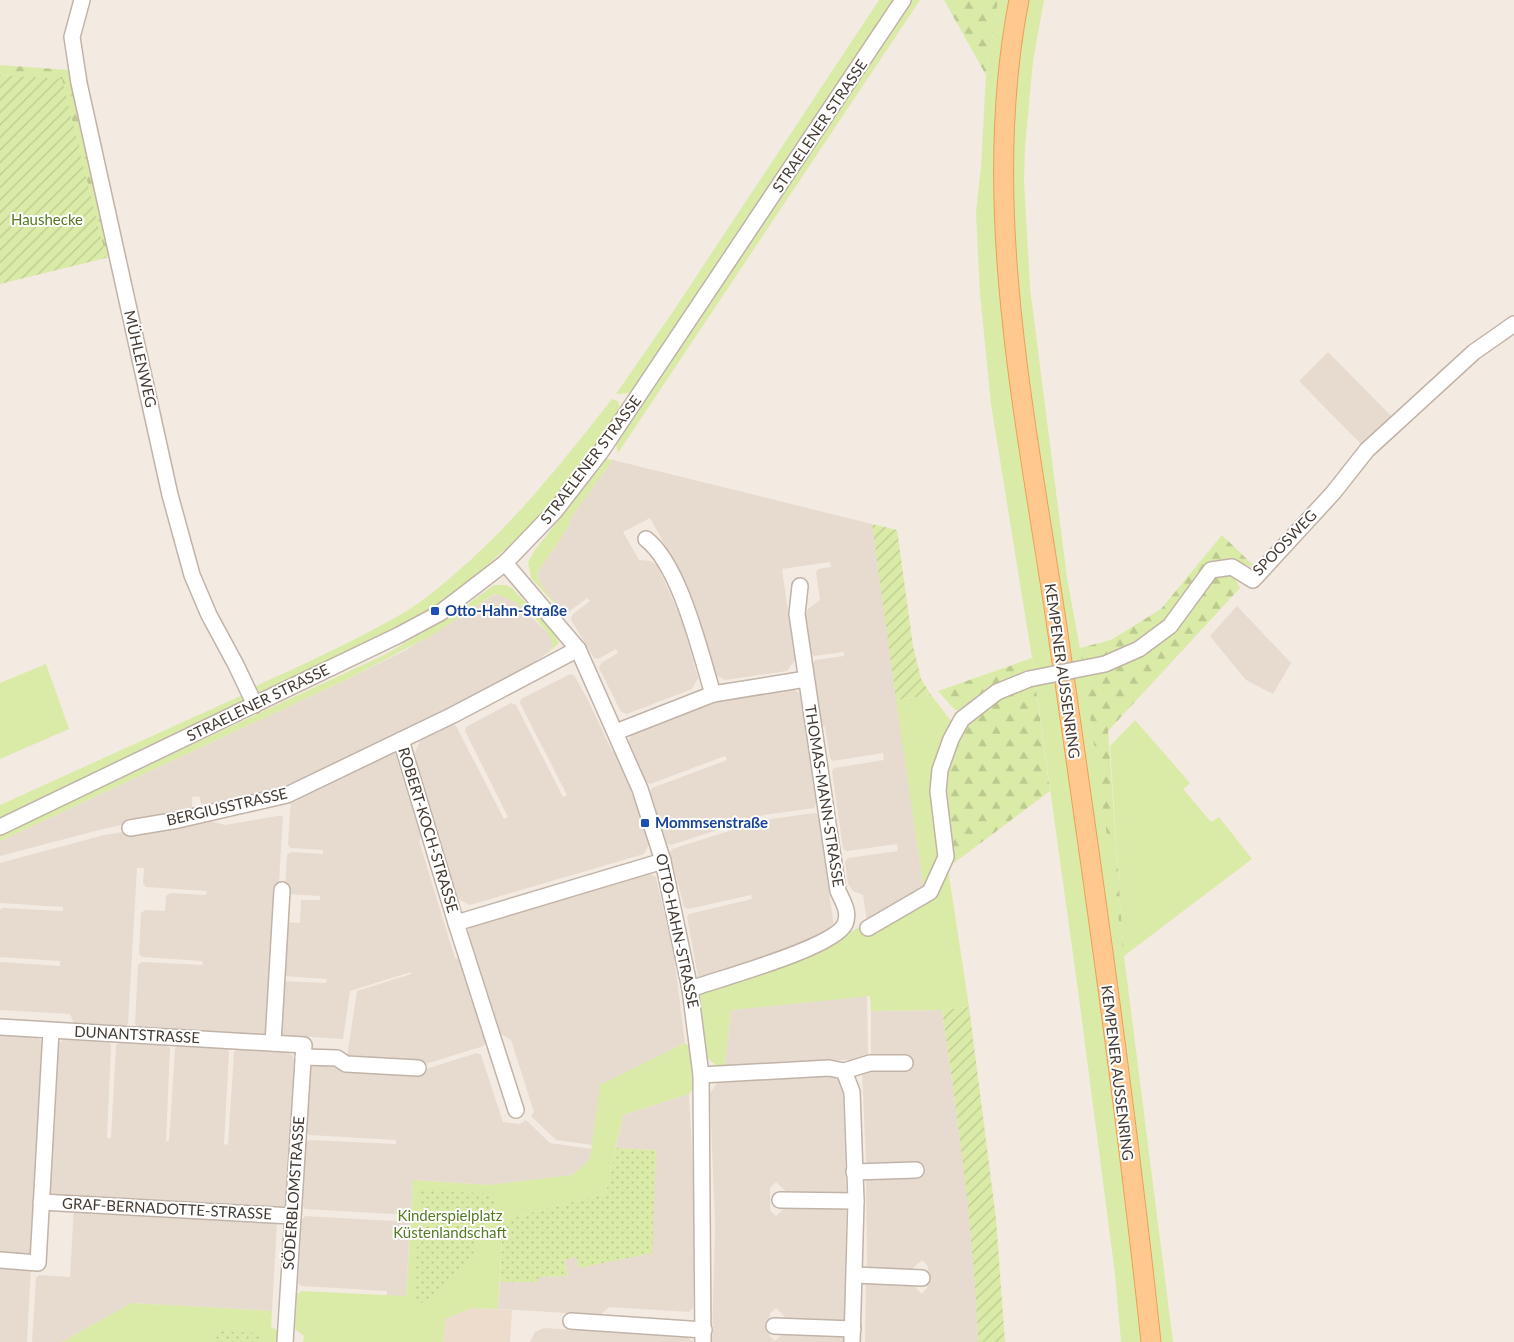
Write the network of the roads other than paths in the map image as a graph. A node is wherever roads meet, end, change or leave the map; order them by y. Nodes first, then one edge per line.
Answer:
1 (82, 0) edge
2 (903, 0) edge
3 (1019, 0) edge
4 (1514, 324) edge
5 (646, 538) dead end
6 (505, 563) junction
7 (800, 586) dead end
8 (578, 650) junction
9 (806, 679) junction
10 (713, 694) junction
11 (255, 705) junction
12 (616, 732) junction
13 (402, 740) junction
14 (0, 827) edge
15 (130, 828) dead end
16 (663, 860) junction
17 (282, 890) dead end
18 (456, 923) junction
19 (868, 928) dead end
20 (690, 989) junction
21 (0, 1027) edge
22 (51, 1031) junction
23 (273, 1043) junction
24 (304, 1051) junction
25 (905, 1064) dead end
26 (418, 1068) dead end
27 (844, 1071) junction
28 (701, 1075) junction
29 (516, 1110) dead end
30 (916, 1170) dead end
31 (854, 1172) junction
32 (780, 1200) dead end
33 (856, 1200) junction
34 (41, 1202) junction
35 (292, 1216) junction
36 (0, 1260) edge
37 (855, 1275) junction
38 (922, 1278) dead end
39 (571, 1321) dead end
40 (774, 1326) dead end
41 (853, 1335) edge
42 (704, 1336) edge
43 (285, 1342) edge
44 (1151, 1342) edge

1 - 11 street, MÜHLENWEG
2 - 6 street, STRAELENER STRASSE
3 - 44 main road, KEMPENER AUSSENRING
4 - 19 street, SPOOSWEG, bridge
5 - 10 street
6 - 8 street, OTTO-HAHN-STRASSE
6 - 11 street, STRAELENER STRASSE
7 - 9 street, THOMAS-MANN-STRASSE
8 - 12 street, OTTO-HAHN-STRASSE
8 - 13 street, ROBERT-KOCH-STRASSE
9 - 10 street
9 - 20 street, THOMAS-MANN-STRASSE
10 - 12 street
11 - 14 street, STRAELENER STRASSE
12 - 16 street, OTTO-HAHN-STRASSE
13 - 15 street, BERGIUSSTRASSE
13 - 18 street, ROBERT-KOCH-STRASSE
16 - 18 street
16 - 20 street, OTTO-HAHN-STRASSE
17 - 23 street
18 - 29 street, ROBERT-KOCH-STRASSE
20 - 28 street, OTTO-HAHN-STRASSE
21 - 22 street, DUNANTSTRASSE
22 - 23 street, DUNANTSTRASSE
22 - 34 street, GRAF-BERNADOTTE-STRASSE
23 - 24 street, DUNANTSTRASSE
24 - 26 street, DUNANTSTRASSE
24 - 35 street, SÖDERBLOMSTRASSE
25 - 27 street
27 - 28 street
27 - 31 street
28 - 42 street, OTTO-HAHN-STRASSE
30 - 31 street
31 - 33 street
32 - 33 street
33 - 37 street
34 - 35 street, GRAF-BERNADOTTE-STRASSE
34 - 36 street, GRAF-BERNADOTTE-STRASSE
35 - 43 street, SÖDERBLOMSTRASSE
37 - 38 street
37 - 41 street
39 - 42 street
40 - 41 street

